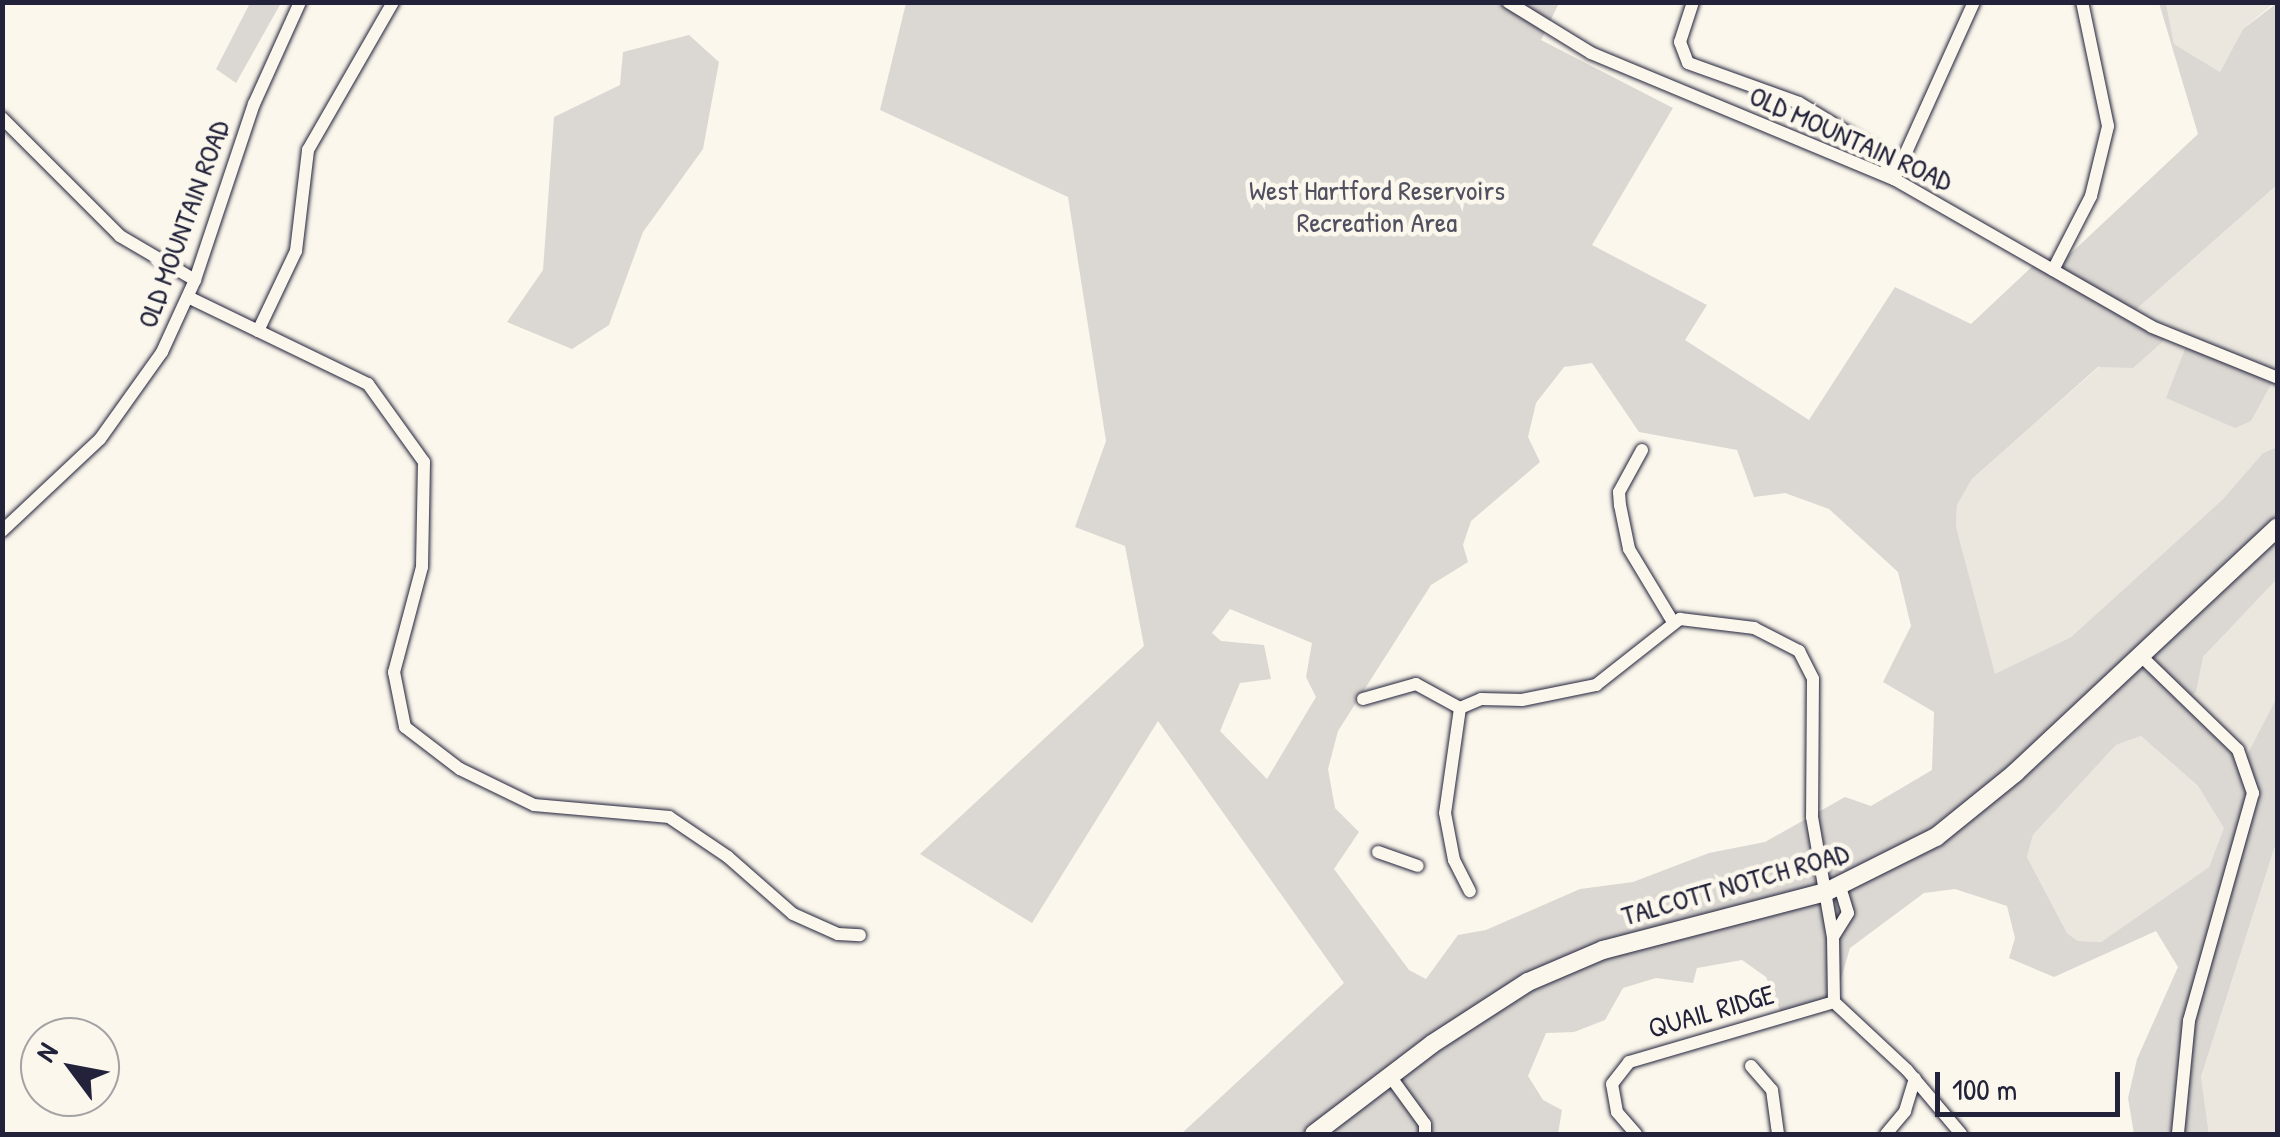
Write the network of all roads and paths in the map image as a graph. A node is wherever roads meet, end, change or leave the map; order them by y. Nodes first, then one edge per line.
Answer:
1 (300, 2) edge
2 (394, 2) edge
3 (1508, 2) edge
4 (1693, 2) edge
5 (1974, 2) edge
6 (2082, 2) edge
7 (2, 118) edge
8 (1894, 179) junction
9 (2053, 270) junction
10 (195, 280) junction
11 (188, 297) junction
12 (258, 331) junction
13 (2278, 378) edge
14 (1642, 450) dead end
15 (2278, 528) edge
16 (2, 532) edge
17 (1673, 622) junction
18 (2140, 654) junction
19 (1364, 699) dead end
20 (1460, 708) junction
21 (1378, 852) dead end
22 (1418, 866) dead end
23 (1833, 889) junction
24 (1470, 891) dead end
25 (860, 935) dead end
26 (1834, 1002) junction
27 (1752, 1066) dead end
28 (1390, 1076) junction
29 (1915, 1079) junction
30 (1934, 1100) junction
31 (1905, 1111) junction
32 (1314, 1134) edge
33 (1424, 1134) edge
34 (1636, 1134) edge
35 (1778, 1134) edge
36 (1886, 1134) edge
37 (1961, 1134) edge
38 (2178, 1134) edge

1 - 10 street, OLD MOUNTAIN ROAD
2 - 12 street
3 - 8 street, OLD MOUNTAIN ROAD
4 - 8 street
5 - 8 street
6 - 9 street
7 - 10 street
8 - 9 street, OLD MOUNTAIN ROAD
9 - 13 street, OLD MOUNTAIN ROAD
10 - 11 street, OLD MOUNTAIN ROAD
11 - 12 street
11 - 16 street, OLD MOUNTAIN ROAD
12 - 25 street
14 - 17 street
15 - 18 street, TALCOTT NOTCH ROAD
17 - 20 street
17 - 23 street
18 - 23 street, TALCOTT NOTCH ROAD
18 - 38 street
19 - 20 street
20 - 24 street
21 - 22 street
23 - 26 street
23 - 28 street, TALCOTT NOTCH ROAD
26 - 29 street
26 - 34 street, QUAIL RIDGE
27 - 35 street
28 - 32 street, TALCOTT NOTCH ROAD
28 - 33 street
29 - 30 street
29 - 31 street
30 - 31 street
30 - 37 street
31 - 36 street

